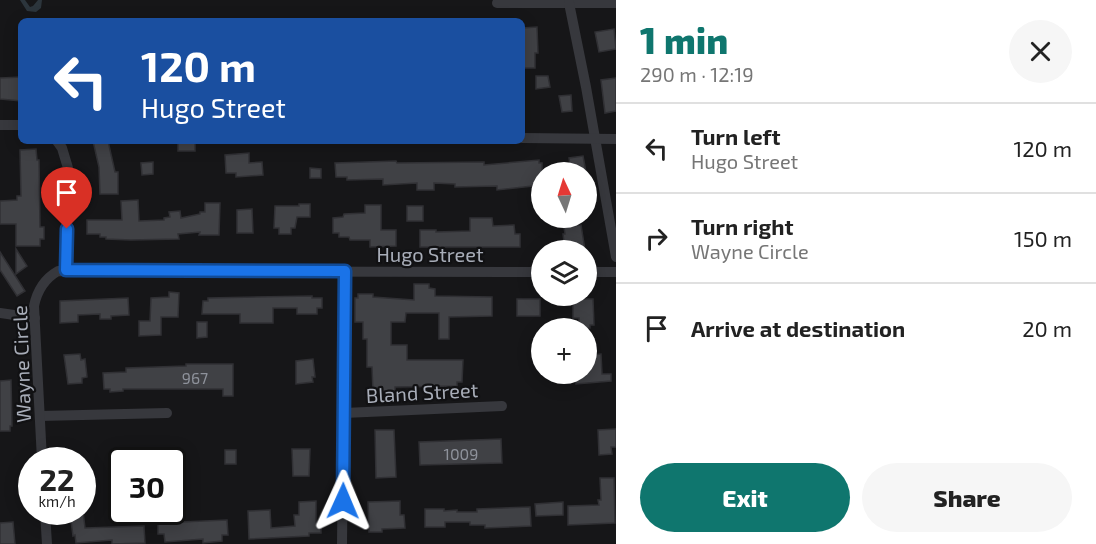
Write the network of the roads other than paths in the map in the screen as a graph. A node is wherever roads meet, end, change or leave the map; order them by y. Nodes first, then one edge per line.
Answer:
1 (497, 3) dead end
2 (569, 3) junction
3 (616, 3) edge
4 (0, 125) edge
5 (18, 125) edge
6 (525, 138) edge
7 (595, 139) junction
8 (616, 139) edge
9 (59, 144) edge
10 (616, 257) edge
11 (66, 270) junction
12 (345, 271) junction
13 (531, 272) edge
14 (597, 272) edge
15 (616, 272) edge
16 (0, 313) edge
17 (35, 318) junction
18 (502, 406) dead end
19 (344, 413) junction
20 (167, 414) dead end
21 (40, 416) junction
22 (41, 447) edge
23 (46, 525) edge
24 (47, 544) edge
25 (342, 544) edge

1 - 2 street
2 - 3 street
2 - 7 street
4 - 5 street
6 - 7 street
7 - 8 street
7 - 10 street
9 - 11 street
11 - 12 street, Hugo Street
11 - 17 street, Wayne Circle
12 - 13 street, Hugo Street
12 - 19 street
14 - 15 street
16 - 17 street
17 - 21 street, Wayne Circle
18 - 19 street, Bland Street
19 - 25 street
20 - 21 street
21 - 22 street, Wayne Circle
23 - 24 street

